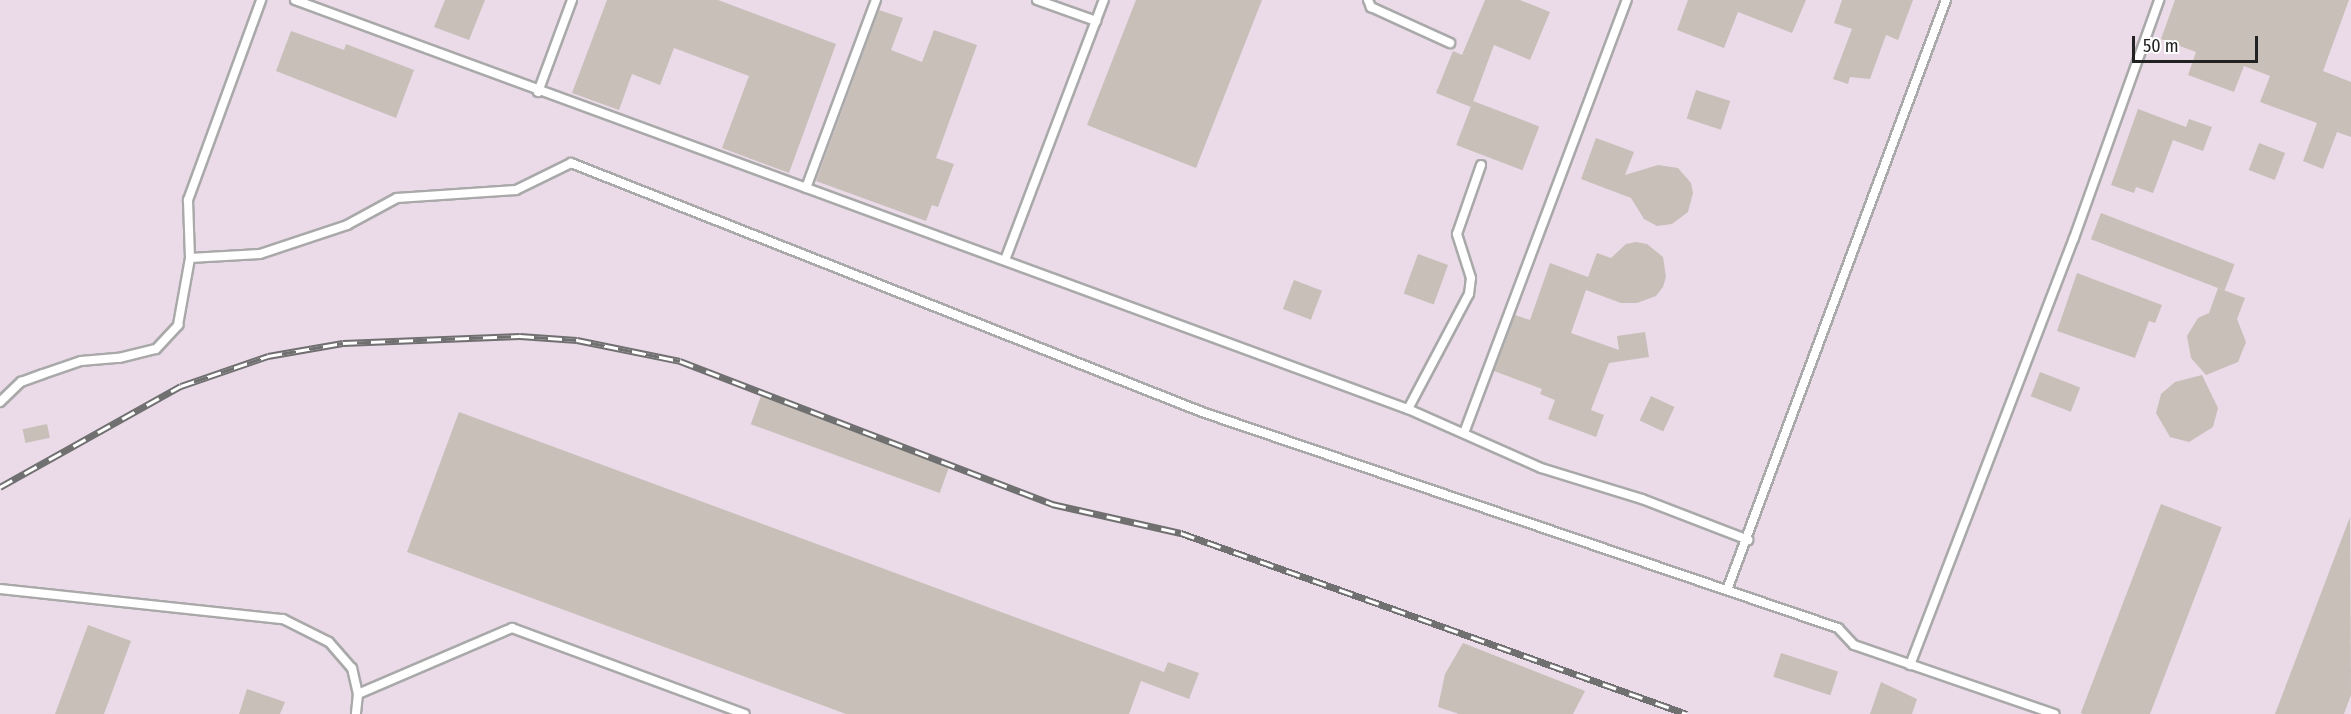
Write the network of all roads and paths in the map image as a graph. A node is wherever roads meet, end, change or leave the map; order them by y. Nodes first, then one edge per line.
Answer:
1 (261, 0) edge
2 (296, 0) edge
3 (573, 0) edge
4 (876, 0) edge
5 (1036, 0) edge
6 (1104, 0) edge
7 (1368, 0) edge
8 (1627, 0) edge
9 (1946, 0) edge
10 (2159, 0) edge
11 (1096, 21) junction
12 (1449, 43) dead end
13 (538, 92) junction
14 (1481, 165) dead end
15 (806, 189) junction
16 (190, 258) junction
17 (1005, 260) junction
18 (0, 402) edge
19 (1408, 409) junction
20 (1464, 433) junction
21 (1748, 540) junction
22 (0, 589) edge
23 (1727, 590) junction
24 (1910, 665) junction
25 (358, 694) junction
26 (356, 714) edge
27 (745, 714) edge
28 (2054, 714) edge

1 - 16 lane
2 - 13 lane
3 - 13 lane
4 - 15 lane
5 - 11 lane
6 - 11 lane
7 - 12 lane
8 - 20 lane
9 - 21 lane
10 - 24 lane
11 - 17 lane
13 - 15 lane
14 - 19 lane
15 - 17 lane
16 - 18 lane
16 - 23 lane
17 - 19 lane
19 - 20 lane
20 - 21 lane
21 - 23 lane
22 - 25 lane
23 - 24 lane
24 - 28 lane
25 - 26 lane
25 - 27 lane

